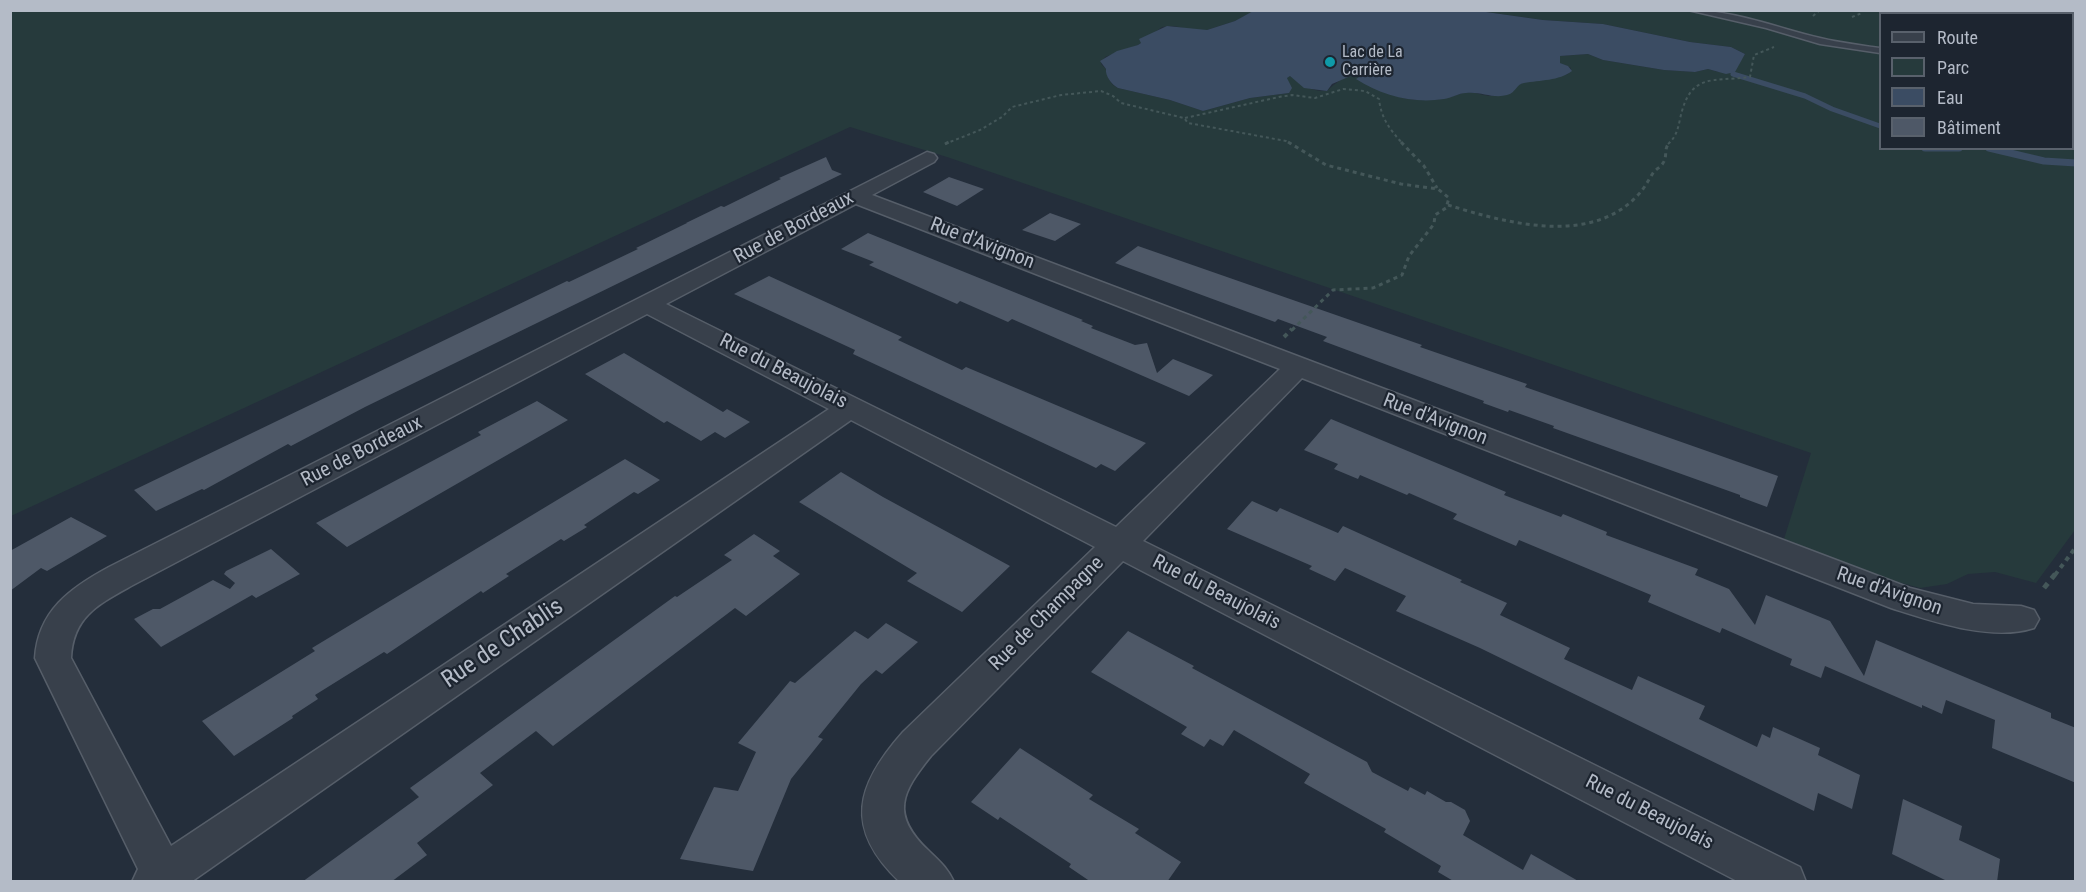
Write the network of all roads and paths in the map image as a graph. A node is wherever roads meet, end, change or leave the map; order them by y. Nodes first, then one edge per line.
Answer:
1 (1692, 10) edge
2 (1820, 10) edge
3 (1862, 13) dead end
4 (1813, 16) dead end
5 (1852, 17) dead end
6 (1806, 38) junction
7 (1879, 51) edge
8 (1184, 118) junction
9 (927, 158) joint
10 (1438, 189) junction
11 (855, 196) junction
12 (1448, 205) junction
13 (647, 304) junction
14 (1290, 352) junction
15 (851, 407) junction
16 (1118, 544) junction
17 (2076, 548) edge
18 (2044, 588) dead end
19 (2021, 619) dead end
20 (162, 879) edge
21 (932, 882) edge
22 (1784, 882) edge

1 - 6 lane
2 - 4 path
3 - 5 path
6 - 7 lane
6 - 12 path
8 - 9 path
8 - 10 path
8 - 10 path
9 - 11 street, Rue de Bordeaux
10 - 12 path
11 - 13 street, Rue de Bordeaux
11 - 14 street, Rue d'Avignon
12 - 14 path
13 - 15 street, Rue du Beaujolais
13 - 20 street, Rue de Bordeaux
14 - 16 street, Rue de Champagne
14 - 19 street, Rue d'Avignon
15 - 16 street, Rue du Beaujolais
15 - 20 street, Rue de Chablis
16 - 21 street, Rue de Champagne
16 - 22 street, Rue du Beaujolais
17 - 18 path

